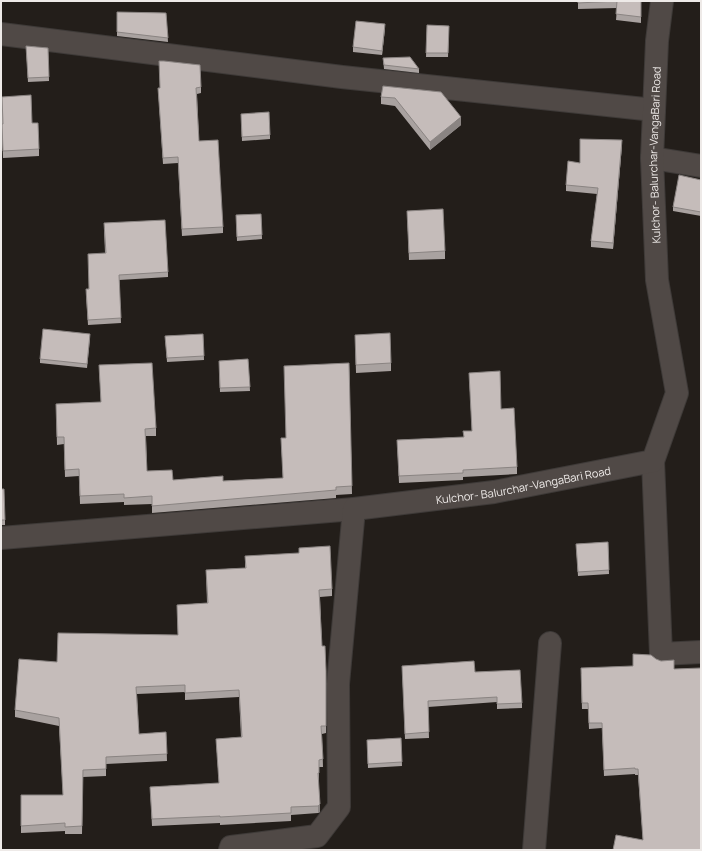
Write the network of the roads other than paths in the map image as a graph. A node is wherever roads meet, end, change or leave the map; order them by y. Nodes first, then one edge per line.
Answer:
1 (662, 1) edge
2 (1, 34) edge
3 (654, 110) junction
4 (652, 158) junction
5 (701, 166) edge
6 (653, 461) junction
7 (354, 509) junction
8 (1, 538) edge
9 (550, 643) dead end
10 (701, 652) edge
11 (230, 850) edge
12 (534, 850) edge

1 - 3 street, Kulchor- Balurchar-VangaBari Road
2 - 3 street
3 - 4 street, Kulchor- Balurchar-VangaBari Road
4 - 5 street
4 - 6 street, Kulchor- Balurchar-VangaBari Road
6 - 7 street, Kulchor- Balurchar-VangaBari Road
6 - 10 street
7 - 8 street, Kulchor- Balurchar-VangaBari Road
7 - 11 street
9 - 12 street

